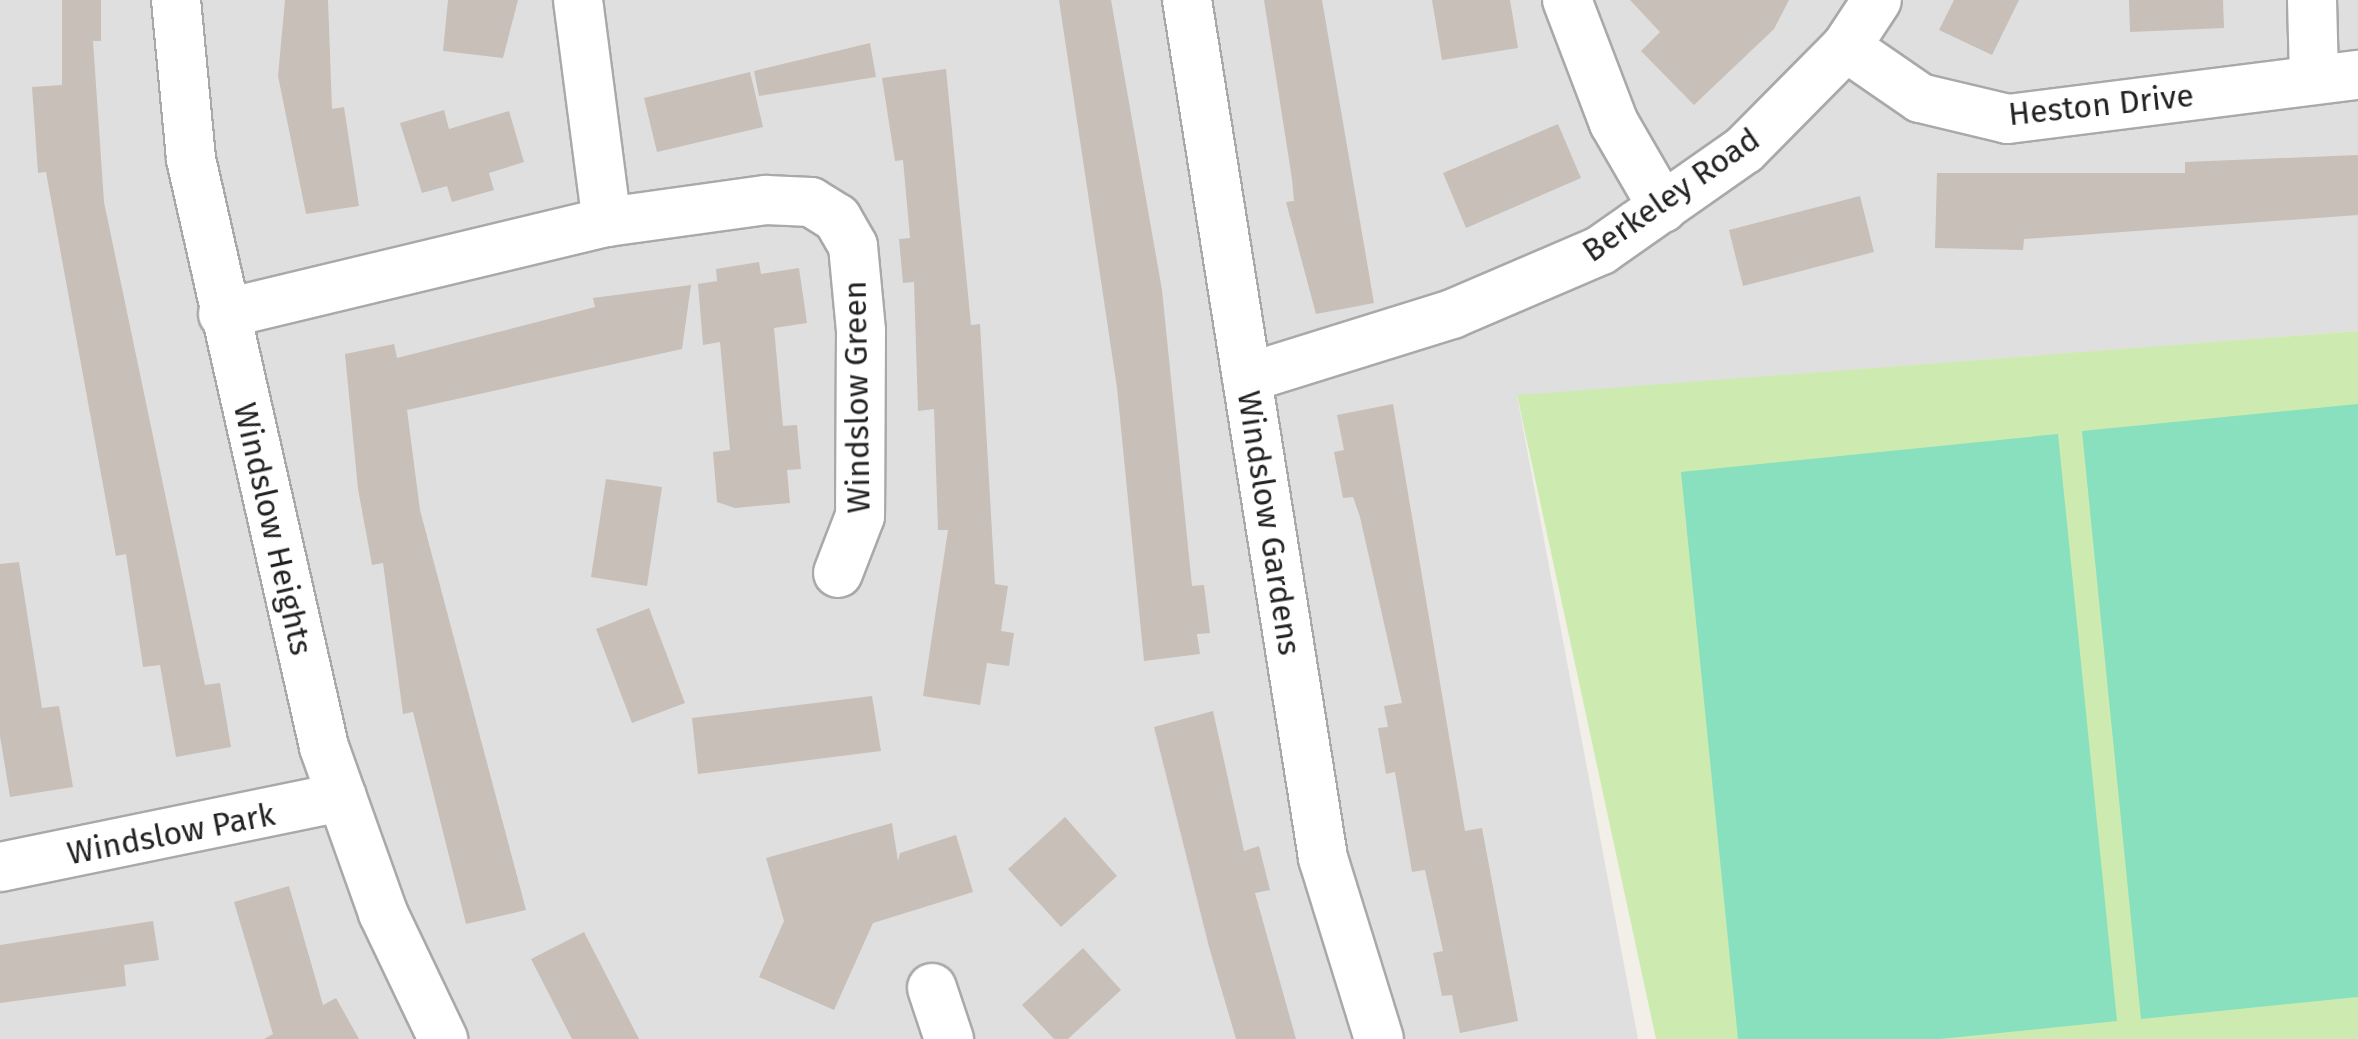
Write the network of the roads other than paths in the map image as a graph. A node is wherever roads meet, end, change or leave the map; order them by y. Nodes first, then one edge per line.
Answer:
1 (176, 0) edge
2 (578, 0) edge
3 (1187, 0) edge
4 (1567, 0) edge
5 (1877, 0) edge
6 (2312, 0) edge
7 (1846, 47) junction
8 (2336, 76) edge
9 (1663, 208) junction
10 (607, 222) junction
11 (223, 314) junction
12 (1247, 378) junction
13 (838, 573) dead end
14 (342, 796) junction
15 (0, 867) edge
16 (932, 988) dead end
17 (443, 1039) edge
18 (949, 1039) edge
19 (1379, 1039) edge

1 - 11 street, Windslow Heights
2 - 10 street
3 - 12 street, Windslow Gardens
4 - 9 street
5 - 7 street, Berkeley Road
6 - 8 street, Heston Drive
7 - 8 street, Heston Drive
7 - 9 street, Berkeley Road
9 - 12 street, Berkeley Road
10 - 11 street, Windslow Green
10 - 13 street, Windslow Green
11 - 14 street, Windslow Heights
12 - 19 street, Windslow Gardens
14 - 15 street, Windslow Park
14 - 17 street, Windslow Heights
16 - 18 street

